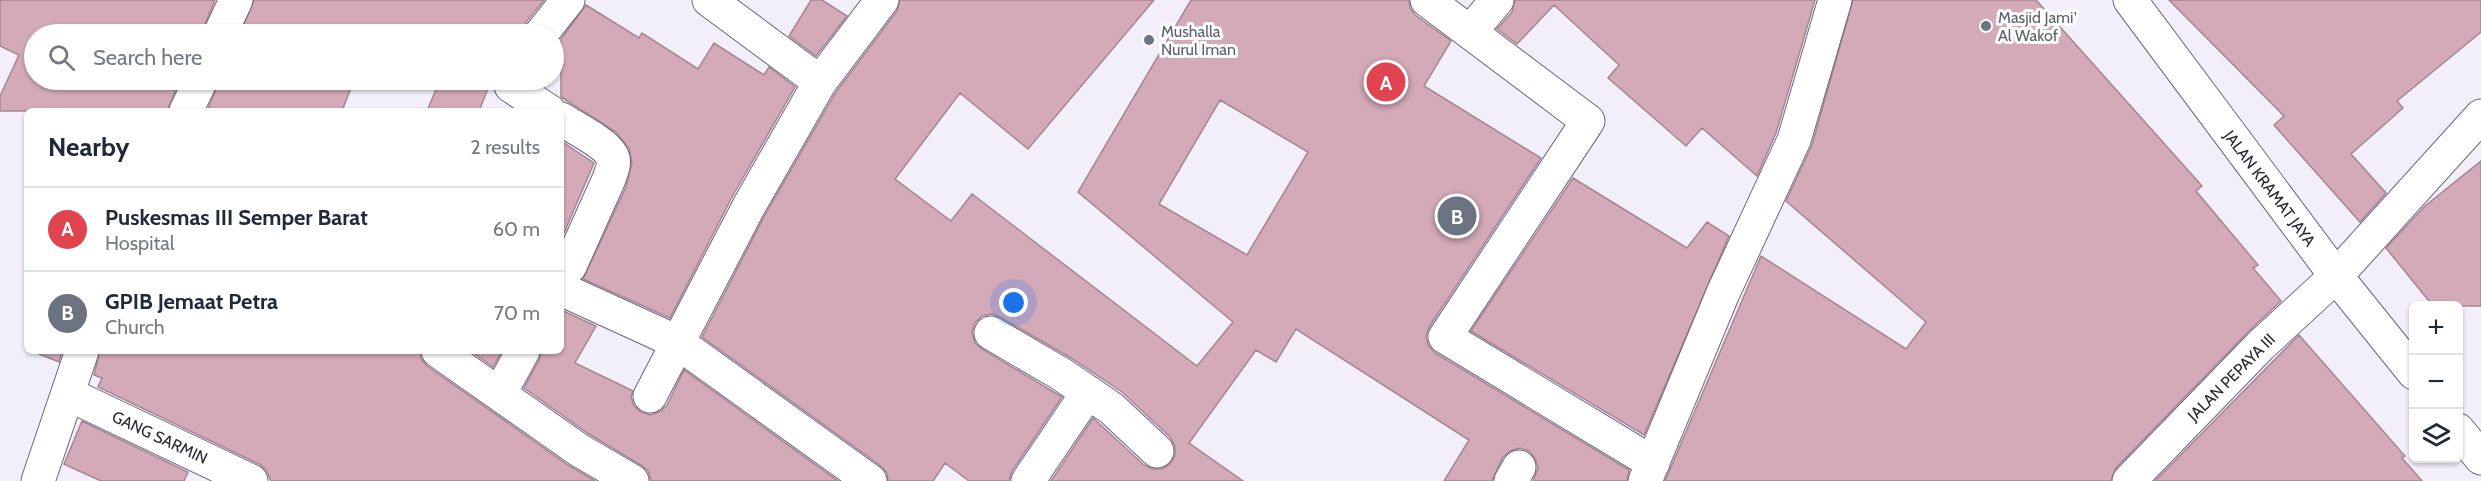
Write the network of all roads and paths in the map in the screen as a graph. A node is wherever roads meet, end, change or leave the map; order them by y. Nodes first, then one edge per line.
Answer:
1 (236, 0) edge
2 (709, 0) edge
3 (882, 0) edge
4 (1427, 0) edge
5 (1497, 0) edge
6 (1835, 0) edge
7 (2130, 0) edge
8 (564, 5) edge
9 (225, 24) edge
10 (549, 24) edge
11 (1470, 32) junction
12 (820, 82) junction
13 (196, 90) edge
14 (507, 92) edge
15 (187, 108) edge
16 (542, 108) edge
17 (2481, 116) edge
18 (564, 121) edge
19 (564, 273) edge
20 (564, 276) edge
21 (2336, 276) junction
22 (991, 333) dead end
23 (677, 342) junction
24 (81, 354) edge
25 (442, 354) edge
26 (521, 354) edge
27 (2409, 368) edge
28 (1088, 392) junction
29 (500, 393) junction
30 (68, 394) junction
31 (650, 396) dead end
32 (2463, 436) edge
33 (1157, 451) dead end
34 (2481, 458) edge
35 (1649, 472) edge
36 (38, 481) edge
37 (251, 481) edge
38 (632, 481) edge
39 (870, 481) edge
40 (1028, 481) edge
41 (2128, 481) edge

1 - 9 street
2 - 12 street
3 - 12 street
4 - 11 street
5 - 11 street
6 - 35 street
7 - 21 street, JALAN KRAMAT JAYA
8 - 10 street
11 - 35 street
12 - 23 street
13 - 15 street
14 - 16 street
17 - 21 street, JALAN PEPAYA III
18 - 19 street
20 - 23 street
21 - 27 street, JALAN KRAMAT JAYA
21 - 41 street, JALAN PEPAYA III
22 - 28 street
23 - 31 street
23 - 39 street
24 - 30 street
25 - 29 street
26 - 29 street
28 - 33 street
28 - 40 street
29 - 38 street
30 - 36 street
30 - 37 street, GANG SARMIN
32 - 34 street

